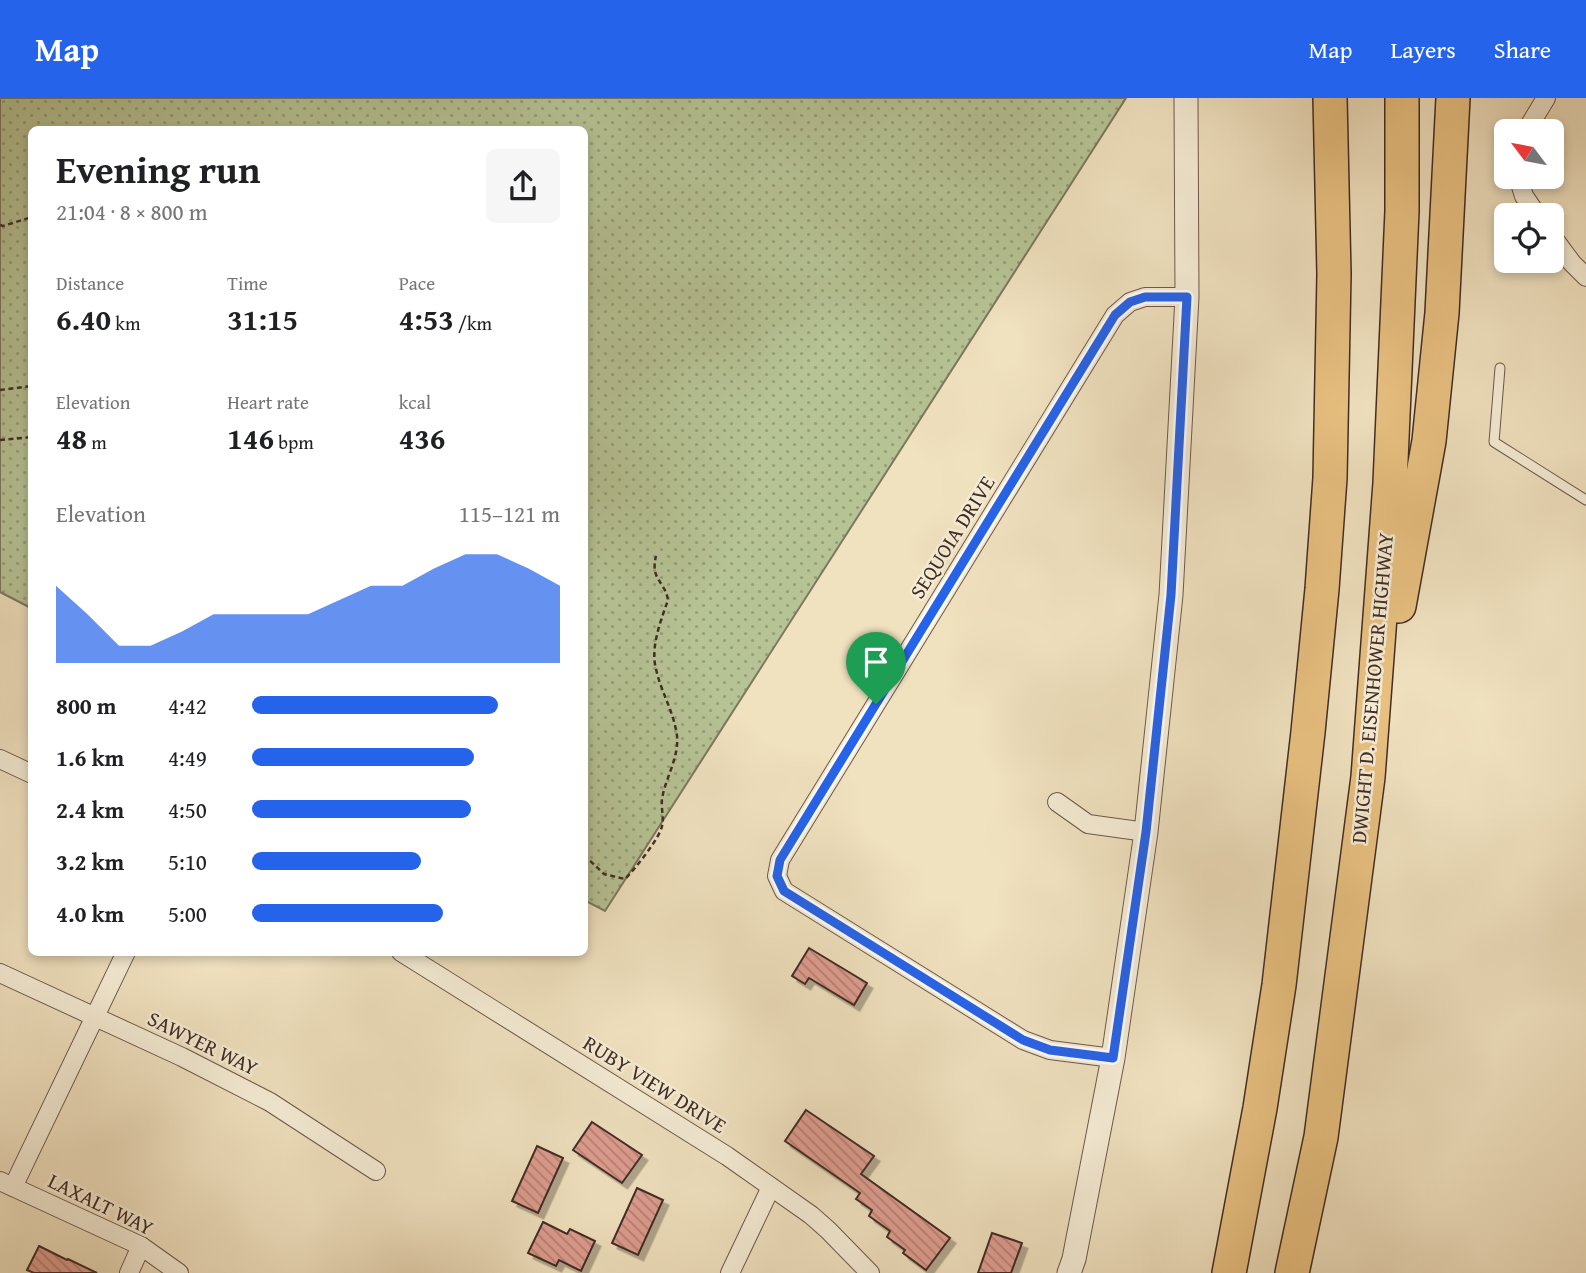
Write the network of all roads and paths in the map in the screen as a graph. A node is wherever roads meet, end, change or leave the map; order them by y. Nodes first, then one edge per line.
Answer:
1 (1186, 98) edge
2 (1318, 98) edge
3 (1331, 98) edge
4 (1402, 98) edge
5 (1453, 98) edge
6 (1546, 98) edge
7 (1533, 119) edge
8 (28, 219) edge
9 (0, 225) edge
10 (1564, 252) edge
11 (1335, 274) junction
12 (1586, 277) edge
13 (1187, 297) junction
14 (1500, 368) dead end
15 (28, 386) edge
16 (0, 390) edge
17 (28, 437) edge
18 (0, 440) edge
19 (1586, 500) edge
20 (656, 555) dead end
21 (0, 759) edge
22 (28, 772) edge
23 (1368, 777) junction
24 (1056, 802) dead end
25 (1146, 832) junction
26 (588, 859) edge
27 (124, 956) edge
28 (407, 956) edge
29 (0, 973) edge
30 (96, 1016) junction
31 (1113, 1058) junction
32 (376, 1171) dead end
33 (6, 1184) edge
34 (771, 1187) junction
35 (141, 1246) junction
36 (129, 1273) edge
37 (179, 1273) edge
38 (730, 1273) edge
39 (870, 1273) edge
40 (1069, 1273) edge
41 (1229, 1273) edge
42 (1292, 1273) edge

1 - 13 street
2 - 11 highway
3 - 11 highway
4 - 23 highway, DWIGHT D. EISENHOWER HIGHWAY
5 - 23 highway
6 - 7 street
8 - 9 path
10 - 12 street
11 - 41 highway
13 - 25 street
13 - 31 street, SEQUOIA DRIVE
14 - 19 lane
15 - 16 path
17 - 18 path
20 - 26 path
21 - 22 street
23 - 42 highway, DWIGHT D. EISENHOWER HIGHWAY
24 - 25 street
25 - 31 street
27 - 30 street
28 - 34 street, RUBY VIEW DRIVE
29 - 30 street, SAWYER WAY
30 - 32 street, SAWYER WAY
30 - 33 street
31 - 40 street
33 - 35 street, LAXALT WAY
34 - 38 street
34 - 39 street, RUBY VIEW DRIVE
35 - 36 street
35 - 37 street, LAXALT WAY

